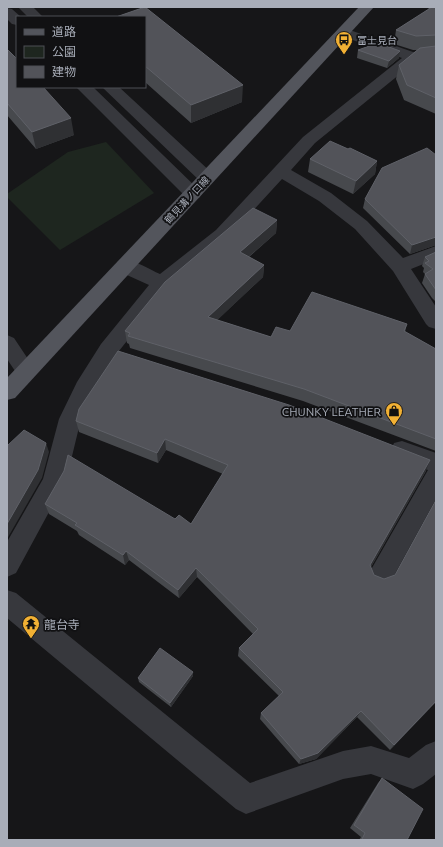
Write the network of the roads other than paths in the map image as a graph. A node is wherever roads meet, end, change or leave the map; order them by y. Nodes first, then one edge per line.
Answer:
1 (25, 7) edge
2 (367, 7) edge
3 (7, 12) edge
4 (35, 16) edge
5 (16, 20) edge
6 (344, 32) junction
7 (436, 55) edge
8 (412, 57) junction
9 (85, 88) edge
10 (111, 88) edge
11 (281, 171) junction
12 (207, 178) junction
13 (193, 194) junction
14 (436, 252) edge
15 (125, 266) junction
16 (400, 266) junction
17 (162, 284) junction
18 (436, 322) edge
19 (7, 343) edge
20 (108, 350) junction
21 (131, 357) edge
22 (26, 371) junction
23 (7, 392) edge
24 (386, 444) edge
25 (436, 463) edge
26 (436, 477) edge
27 (7, 565) edge
28 (380, 575) dead end
29 (7, 602) edge
30 (436, 755) edge

1 - 4 street
2 - 6 main road, 鶴見溝ノ口線
3 - 5 street
6 - 8 street
6 - 12 main road, 鶴見溝ノ口線
7 - 8 street
8 - 11 street
9 - 13 street
10 - 12 street
11 - 16 street
11 - 17 street
12 - 13 main road, 鶴見溝ノ口線
13 - 15 main road, 鶴見溝ノ口線
14 - 16 street
15 - 17 street
15 - 22 main road, 鶴見溝ノ口線
16 - 18 street
17 - 20 street
19 - 22 street
20 - 21 street
20 - 27 street
22 - 23 main road, 鶴見溝ノ口線
24 - 25 street
26 - 28 street
29 - 30 street

